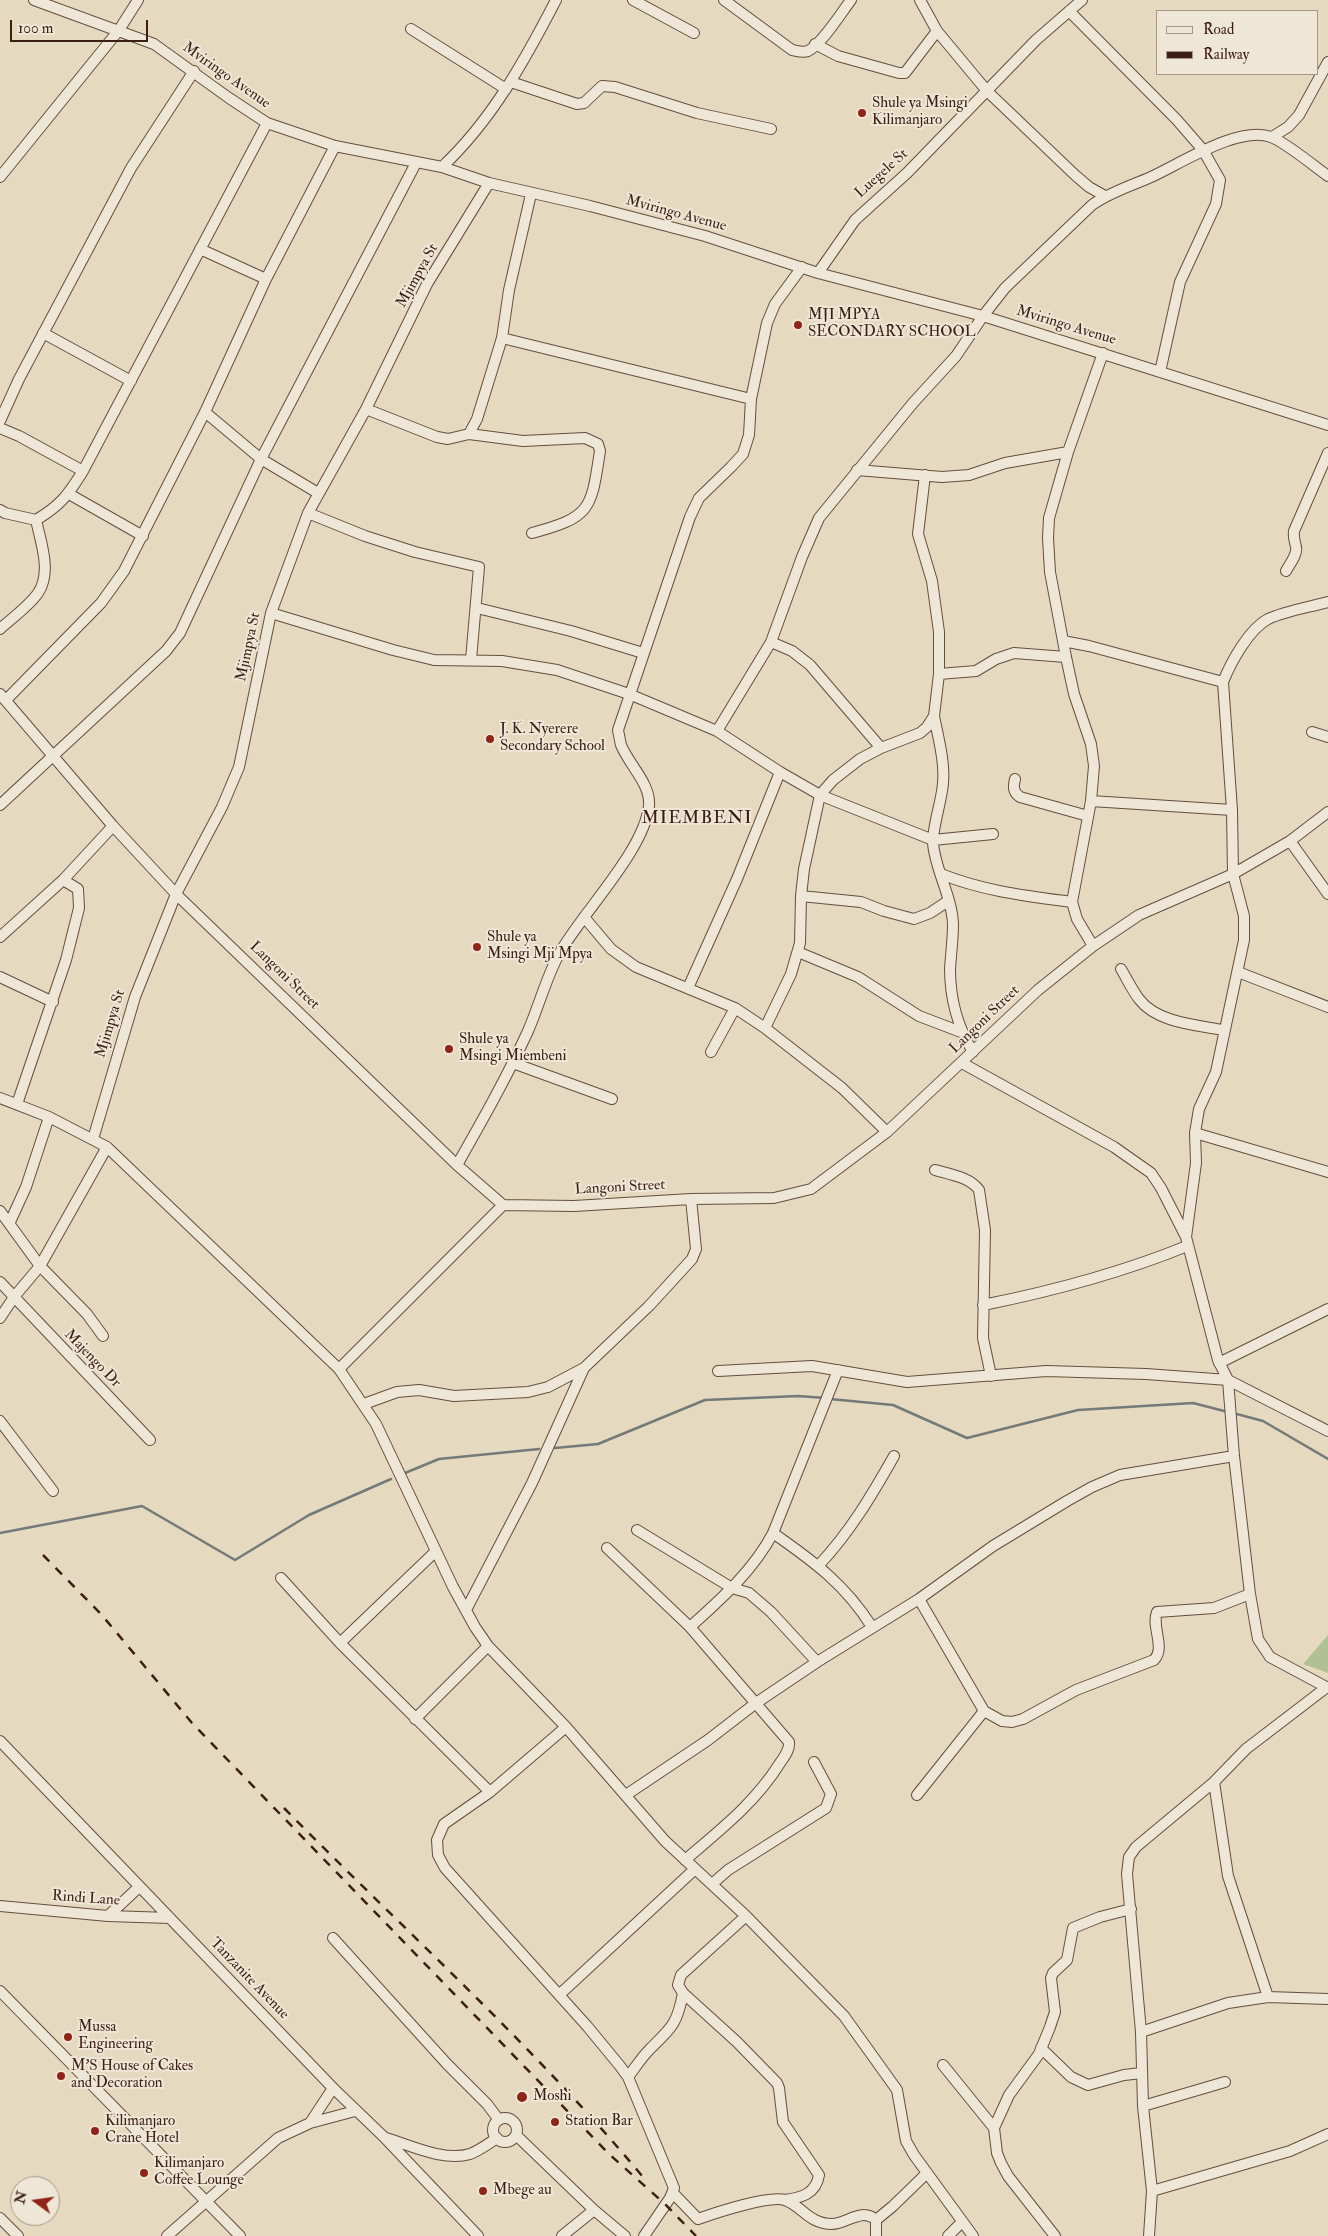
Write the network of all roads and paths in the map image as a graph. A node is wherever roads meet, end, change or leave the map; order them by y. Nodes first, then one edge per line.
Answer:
1 (34, 0) edge
2 (138, 0) edge
3 (556, 0) edge
4 (633, 0) edge
5 (724, 0) edge
6 (851, 0) edge
7 (920, 0) edge
8 (1082, 0) edge
9 (1069, 11) junction
10 (411, 29) dead end
11 (119, 30) junction
12 (937, 31) junction
13 (694, 33) dead end
14 (815, 44) junction
15 (1328, 62) edge
16 (194, 71) junction
17 (508, 85) junction
18 (987, 91) junction
19 (267, 123) junction
20 (770, 129) dead end
21 (1272, 137) junction
22 (335, 146) junction
23 (1203, 150) junction
24 (416, 163) junction
25 (442, 167) junction
26 (1328, 176) edge
27 (0, 177) edge
28 (489, 183) junction
29 (531, 194) junction
30 (1105, 196) junction
31 (200, 248) junction
32 (802, 267) junction
33 (818, 273) junction
34 (266, 279) junction
35 (982, 316) junction
36 (43, 333) junction
37 (502, 338) junction
38 (1102, 353) junction
39 (1160, 372) junction
40 (131, 381) junction
41 (751, 400) junction
42 (366, 409) junction
43 (205, 412) junction
44 (0, 421) edge
45 (1328, 425) edge
46 (0, 428) edge
47 (469, 434) junction
48 (1068, 452) junction
49 (1328, 453) edge
50 (261, 458) junction
51 (857, 470) junction
52 (83, 471) junction
53 (925, 475) junction
54 (318, 493) junction
55 (68, 494) junction
56 (0, 510) edge
57 (308, 513) junction
58 (36, 520) junction
59 (532, 533) dead end
60 (143, 536) junction
61 (1286, 571) dead end
62 (1328, 602) edge
63 (477, 608) junction
64 (271, 612) junction
65 (0, 629) edge
66 (1063, 641) junction
67 (771, 642) junction
68 (643, 653) junction
69 (1066, 657) junction
70 (472, 660) junction
71 (939, 674) junction
72 (1223, 682) junction
73 (629, 694) junction
74 (3, 697) edge
75 (934, 716) junction
76 (717, 731) junction
77 (1312, 732) dead end
78 (1328, 737) edge
79 (881, 748) junction
80 (52, 757) junction
81 (780, 772) junction
82 (1015, 779) dead end
83 (820, 795) junction
84 (1090, 801) junction
85 (0, 805) edge
86 (1232, 810) junction
87 (1328, 812) edge
88 (1088, 816) junction
89 (113, 826) junction
90 (994, 834) dead end
91 (933, 840) junction
92 (1290, 841) junction
93 (941, 874) junction
94 (1233, 874) junction
95 (63, 880) junction
96 (176, 894) junction
97 (1328, 894) edge
98 (801, 896) junction
99 (948, 902) junction
100 (1072, 902) junction
101 (584, 917) junction
102 (0, 937) edge
103 (1093, 946) junction
104 (798, 952) junction
105 (1121, 969) dead end
106 (1238, 972) junction
107 (0, 977) edge
108 (688, 988) junction
109 (53, 1002) junction
110 (1328, 1007) edge
111 (735, 1008) junction
112 (765, 1028) junction
113 (1223, 1030) junction
114 (961, 1032) junction
115 (711, 1052) dead end
116 (973, 1052) junction
117 (513, 1063) junction
118 (962, 1063) junction
119 (0, 1098) edge
120 (612, 1099) dead end
121 (16, 1104) junction
122 (49, 1117) junction
123 (888, 1132) junction
124 (1194, 1133) junction
125 (93, 1139) junction
126 (107, 1147) junction
127 (457, 1165) junction
128 (935, 1170) dead end
129 (1328, 1172) edge
130 (691, 1198) junction
131 (503, 1205) junction
132 (0, 1211) edge
133 (10, 1222) junction
134 (1187, 1242) junction
135 (40, 1266) junction
136 (0, 1282) edge
137 (14, 1297) junction
138 (983, 1305) junction
139 (1328, 1310) edge
140 (0, 1318) edge
141 (103, 1336) dead end
142 (1219, 1363) junction
143 (584, 1368) junction
144 (338, 1369) junction
145 (838, 1370) junction
146 (718, 1371) dead end
147 (991, 1376) junction
148 (1228, 1380) junction
149 (364, 1404) junction
150 (0, 1421) edge
151 (1328, 1431) edge
152 (150, 1440) dead end
153 (894, 1456) dead end
154 (1234, 1456) junction
155 (53, 1491) dead end
156 (637, 1530) dead end
157 (773, 1533) junction
158 (607, 1548) dead end
159 (436, 1551) junction
160 (819, 1565) junction
161 (281, 1578) dead end
162 (732, 1588) junction
163 (1250, 1594) junction
164 (919, 1599) junction
165 (466, 1610) junction
166 (872, 1627) junction
167 (690, 1628) junction
168 (340, 1643) junction
169 (488, 1646) junction
170 (817, 1662) junction
171 (1327, 1687) edge
172 (756, 1703) junction
173 (984, 1711) junction
174 (415, 1719) junction
175 (566, 1727) junction
176 (0, 1741) edge
177 (814, 1762) dead end
178 (1214, 1782) junction
179 (490, 1792) junction
180 (626, 1795) junction
181 (917, 1795) dead end
182 (685, 1860) junction
183 (695, 1869) junction
184 (712, 1884) junction
185 (138, 1887) junction
186 (0, 1906) edge
187 (1131, 1909) junction
188 (108, 1916) junction
189 (746, 1916) junction
190 (170, 1918) junction
191 (333, 1938) dead end
192 (0, 1991) edge
193 (683, 1993) junction
194 (559, 1995) junction
195 (1268, 1997) junction
196 (1328, 1999) edge
197 (1141, 2032) junction
198 (1040, 2048) junction
199 (943, 2065) dead end
200 (1142, 2074) junction
201 (628, 2077) junction
202 (1225, 2082) dead end
203 (333, 2088) junction
204 (1143, 2106) junction
205 (355, 2111) junction
206 (499, 2120) junction
207 (310, 2123) junction
208 (994, 2128) junction
209 (1328, 2134) edge
210 (516, 2135) junction
211 (385, 2138) junction
212 (497, 2138) junction
213 (926, 2174) junction
214 (673, 2192) junction
215 (1152, 2192) junction
216 (784, 2200) junction
217 (205, 2201) junction
218 (594, 2210) junction
219 (0, 2218) edge
220 (876, 2220) junction
221 (962, 2222) junction
222 (18, 2236) edge
223 (167, 2236) edge
224 (240, 2236) edge
225 (478, 2236) edge
226 (562, 2236) edge
227 (625, 2236) edge
228 (644, 2236) edge
229 (876, 2236) edge
230 (948, 2236) edge
231 (973, 2236) edge
232 (1055, 2236) edge
233 (1149, 2236) edge

1 - 11 street, Mviringo Avenue
2 - 11 street
3 - 17 street
4 - 13 street
5 - 14 street
6 - 14 street
7 - 12 street
8 - 9 street, Luegele St
9 - 18 street, Luegele St
9 - 23 street
10 - 17 street
11 - 16 street, Mviringo Avenue
11 - 27 street
12 - 14 street
12 - 18 street
15 - 21 street
16 - 19 street, Mviringo Avenue
16 - 36 street
17 - 20 street
17 - 25 street
18 - 30 street
18 - 33 street, Luegele St
19 - 22 street, Mviringo Avenue
19 - 31 street
21 - 23 street
21 - 26 street
22 - 24 street, Mviringo Avenue
22 - 34 street
23 - 30 street
23 - 39 street
24 - 25 street, Mviringo Avenue
24 - 50 street
25 - 28 street, Mviringo Avenue
28 - 29 street, Mviringo Avenue
28 - 42 street, Mjimpya St
29 - 32 street, Mviringo Avenue
29 - 37 street
30 - 35 street
31 - 34 street
31 - 40 street
32 - 33 street, Mviringo Avenue
32 - 41 street
33 - 35 street, Mviringo Avenue
34 - 43 street
35 - 38 street, Mviringo Avenue
35 - 51 street
36 - 40 street
36 - 44 street
37 - 41 street
37 - 47 street
38 - 39 street, Mviringo Avenue
38 - 48 street
39 - 45 street, Mviringo Avenue
40 - 52 street
41 - 68 street
42 - 47 street
42 - 54 street, Mjimpya St
43 - 50 street
43 - 60 street
46 - 52 street
47 - 59 street
48 - 53 street
48 - 66 street
49 - 61 street
50 - 54 street
50 - 80 street
51 - 53 street
51 - 67 street
52 - 55 street
53 - 71 street
54 - 57 street, Mjimpya St
55 - 58 street
55 - 60 street
56 - 58 street
57 - 63 street
57 - 64 street, Mjimpya St
58 - 65 street
60 - 74 street
62 - 72 street
63 - 68 street
63 - 70 street
64 - 70 street
64 - 96 street, Mjimpya St
66 - 69 street
66 - 72 street
67 - 76 street
67 - 79 street
68 - 73 street
69 - 71 street
69 - 84 street
70 - 73 street
71 - 75 street
72 - 86 street
73 - 76 street
73 - 101 street
74 - 80 street, Langoni Street
75 - 79 street
75 - 91 street
76 - 81 street
77 - 78 street
79 - 83 street
80 - 85 street
80 - 89 street, Langoni Street
81 - 83 street
81 - 108 street
82 - 88 street
83 - 91 street
83 - 98 street
84 - 86 street
84 - 88 street
86 - 94 street
87 - 92 street, Langoni Street
88 - 100 street
89 - 95 street
89 - 96 street, Langoni Street
90 - 91 street
91 - 93 street
92 - 94 street, Langoni Street
92 - 97 street
93 - 99 street
93 - 100 street
94 - 103 street, Langoni Street
94 - 106 street
95 - 102 street
95 - 109 street
96 - 125 street, Mjimpya St
96 - 127 street, Langoni Street
98 - 99 street
98 - 104 street
99 - 114 street
100 - 103 street
101 - 108 street
101 - 117 street
103 - 116 street, Langoni Street
104 - 112 street
104 - 114 street
105 - 113 street
106 - 110 street
106 - 113 street
107 - 109 street
108 - 111 street
109 - 121 street
111 - 112 street
111 - 115 street
112 - 123 street
113 - 124 street
114 - 116 street
116 - 118 street, Langoni Street
117 - 120 street
117 - 127 street
118 - 123 street, Langoni Street
118 - 134 street
119 - 121 street
121 - 122 street
122 - 125 street
122 - 133 street
123 - 130 street, Langoni Street
124 - 129 street
124 - 134 street
125 - 126 street
126 - 135 street
126 - 144 street
127 - 131 street, Langoni Street
128 - 138 street
130 - 131 street, Langoni Street
130 - 143 street
131 - 144 street
132 - 133 street
133 - 135 street
134 - 138 street
134 - 142 street
135 - 137 street
135 - 141 street
136 - 137 street, Majengo Dr
137 - 140 street
137 - 152 street, Majengo Dr
138 - 147 street
139 - 142 street
142 - 148 street
143 - 149 street
143 - 165 street
144 - 149 street
145 - 146 street
145 - 147 street
145 - 157 street
147 - 148 street
148 - 151 street
148 - 154 street
149 - 159 street
150 - 155 street
153 - 160 street
154 - 163 street
154 - 164 street
156 - 162 street
157 - 160 street
157 - 162 street
158 - 167 street
159 - 165 street
159 - 168 street
160 - 166 street
161 - 168 street
162 - 167 street
162 - 170 street
163 - 171 street
163 - 173 street
164 - 166 street
164 - 173 street
165 - 169 street
166 - 170 street
167 - 172 street
168 - 174 street
169 - 174 street
169 - 175 street
170 - 172 street
171 - 178 street
172 - 180 street
172 - 182 street
173 - 181 street
174 - 179 street
175 - 179 street
175 - 180 street
176 - 185 street, Tanzanite Avenue
177 - 184 street
178 - 187 street
178 - 195 street
179 - 194 street
180 - 182 street
182 - 183 street
183 - 184 street
183 - 194 street
184 - 189 street
185 - 188 street
185 - 190 street, Tanzanite Avenue
186 - 188 street, Rindi Lane
187 - 197 street
187 - 198 street
188 - 190 street, Rindi Lane
189 - 193 street
189 - 213 street
190 - 203 street, Tanzanite Avenue
191 - 206 street
192 - 217 street
193 - 201 street
193 - 216 street
194 - 201 street
195 - 196 street
195 - 197 street
197 - 200 street
198 - 200 street
198 - 208 street
199 - 208 street
200 - 204 street
201 - 214 street
202 - 204 street
203 - 205 street, Tanzanite Avenue
203 - 207 street
204 - 215 street
205 - 207 street
205 - 211 street, Tanzanite Avenue
206 - 210 street
206 - 212 street
207 - 217 street
208 - 232 street
209 - 215 street
210 - 212 street
210 - 218 street
211 - 212 street
211 - 225 street, Tanzanite Avenue
213 - 220 street
213 - 221 street
214 - 216 street
214 - 228 street
215 - 233 street
216 - 220 street
217 - 223 street
217 - 224 street
218 - 226 street
218 - 227 street
219 - 222 street
220 - 229 street
221 - 230 street
221 - 231 street

